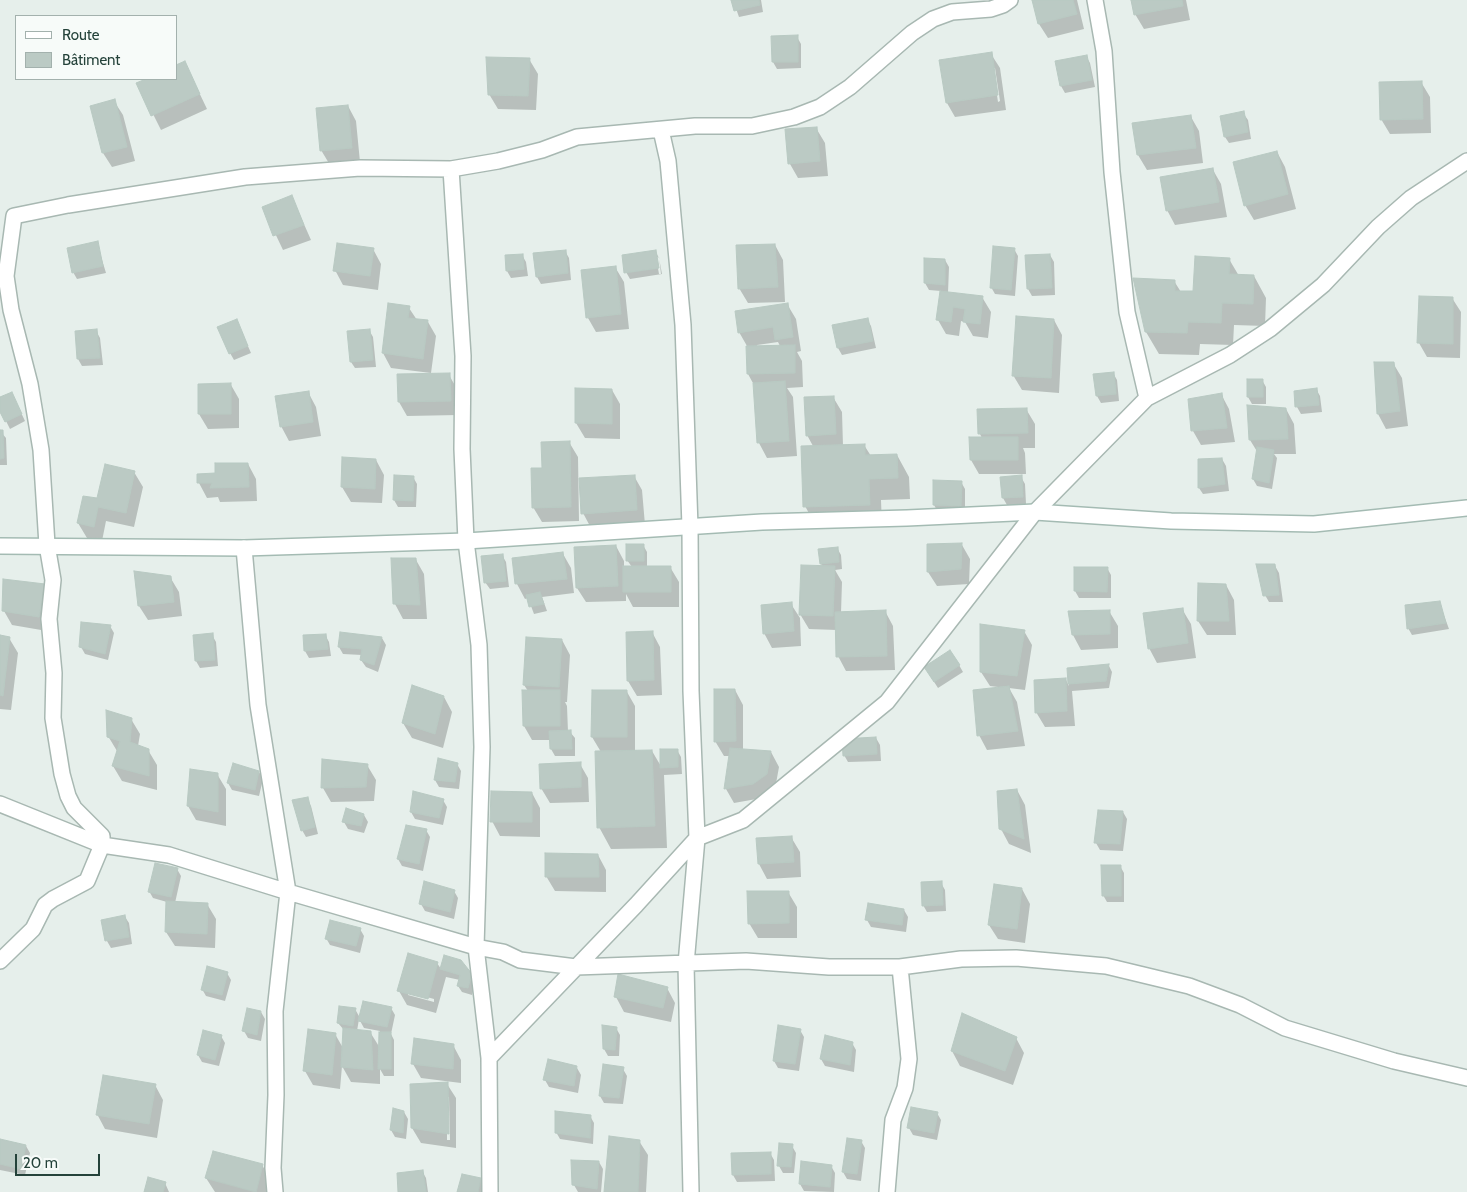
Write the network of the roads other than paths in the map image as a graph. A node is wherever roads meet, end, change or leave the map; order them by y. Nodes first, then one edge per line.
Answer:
1 (1010, 0) edge
2 (1095, 0) edge
3 (661, 130) junction
4 (1467, 161) edge
5 (451, 169) junction
6 (1147, 398) junction
7 (1467, 508) edge
8 (1035, 512) junction
9 (690, 527) junction
10 (466, 541) junction
11 (0, 546) edge
12 (47, 546) junction
13 (244, 548) junction
14 (0, 804) edge
15 (697, 838) junction
16 (102, 845) junction
17 (288, 892) junction
18 (476, 947) junction
19 (0, 961) edge
20 (686, 964) junction
21 (576, 967) junction
22 (900, 967) junction
23 (489, 1058) junction
24 (1467, 1078) edge
25 (274, 1192) edge
26 (490, 1192) edge
27 (691, 1192) edge
28 (887, 1192) edge

1 - 3 street
2 - 6 street
3 - 5 street
3 - 9 street
4 - 6 street
5 - 10 street
5 - 12 street
6 - 8 street
7 - 8 street
8 - 9 street
8 - 15 street
9 - 10 street
9 - 15 street
10 - 13 street
10 - 18 street
11 - 12 street
12 - 13 street
12 - 16 street
13 - 17 street
14 - 16 street
15 - 20 street
15 - 21 street
16 - 17 street
16 - 19 street
17 - 18 street
17 - 25 street
18 - 21 street
18 - 23 street
20 - 21 street
20 - 22 street
20 - 27 street
21 - 23 street
22 - 24 street
22 - 28 street
23 - 26 street

